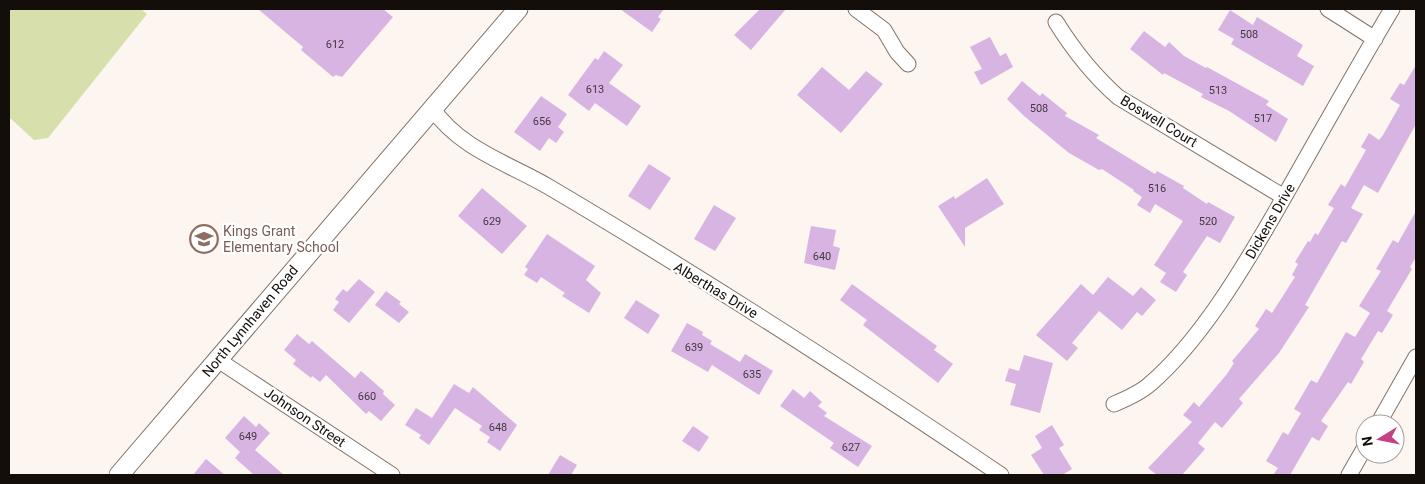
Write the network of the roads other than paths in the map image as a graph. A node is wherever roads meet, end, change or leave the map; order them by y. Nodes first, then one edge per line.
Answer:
1 (518, 9) edge
2 (856, 9) edge
3 (1328, 9) edge
4 (1392, 9) edge
5 (1056, 22) dead end
6 (1374, 39) junction
7 (908, 64) dead end
8 (432, 108) junction
9 (1284, 197) junction
10 (1416, 357) edge
11 (218, 360) junction
12 (1114, 404) dead end
13 (1384, 414) edge
14 (1355, 464) edge
15 (119, 475) edge
16 (392, 475) edge
17 (1001, 475) edge
18 (1349, 475) edge

1 - 8 street, North Lynnhaven Road
2 - 7 street
3 - 6 street
4 - 6 street, Dickens Drive
5 - 9 street, Boswell Court
6 - 9 street, Dickens Drive
8 - 11 street, North Lynnhaven Road
8 - 17 street, Alberthas Drive
9 - 12 street, Dickens Drive
10 - 13 street
11 - 15 street, North Lynnhaven Road
11 - 16 street, Johnson Street
14 - 18 street

